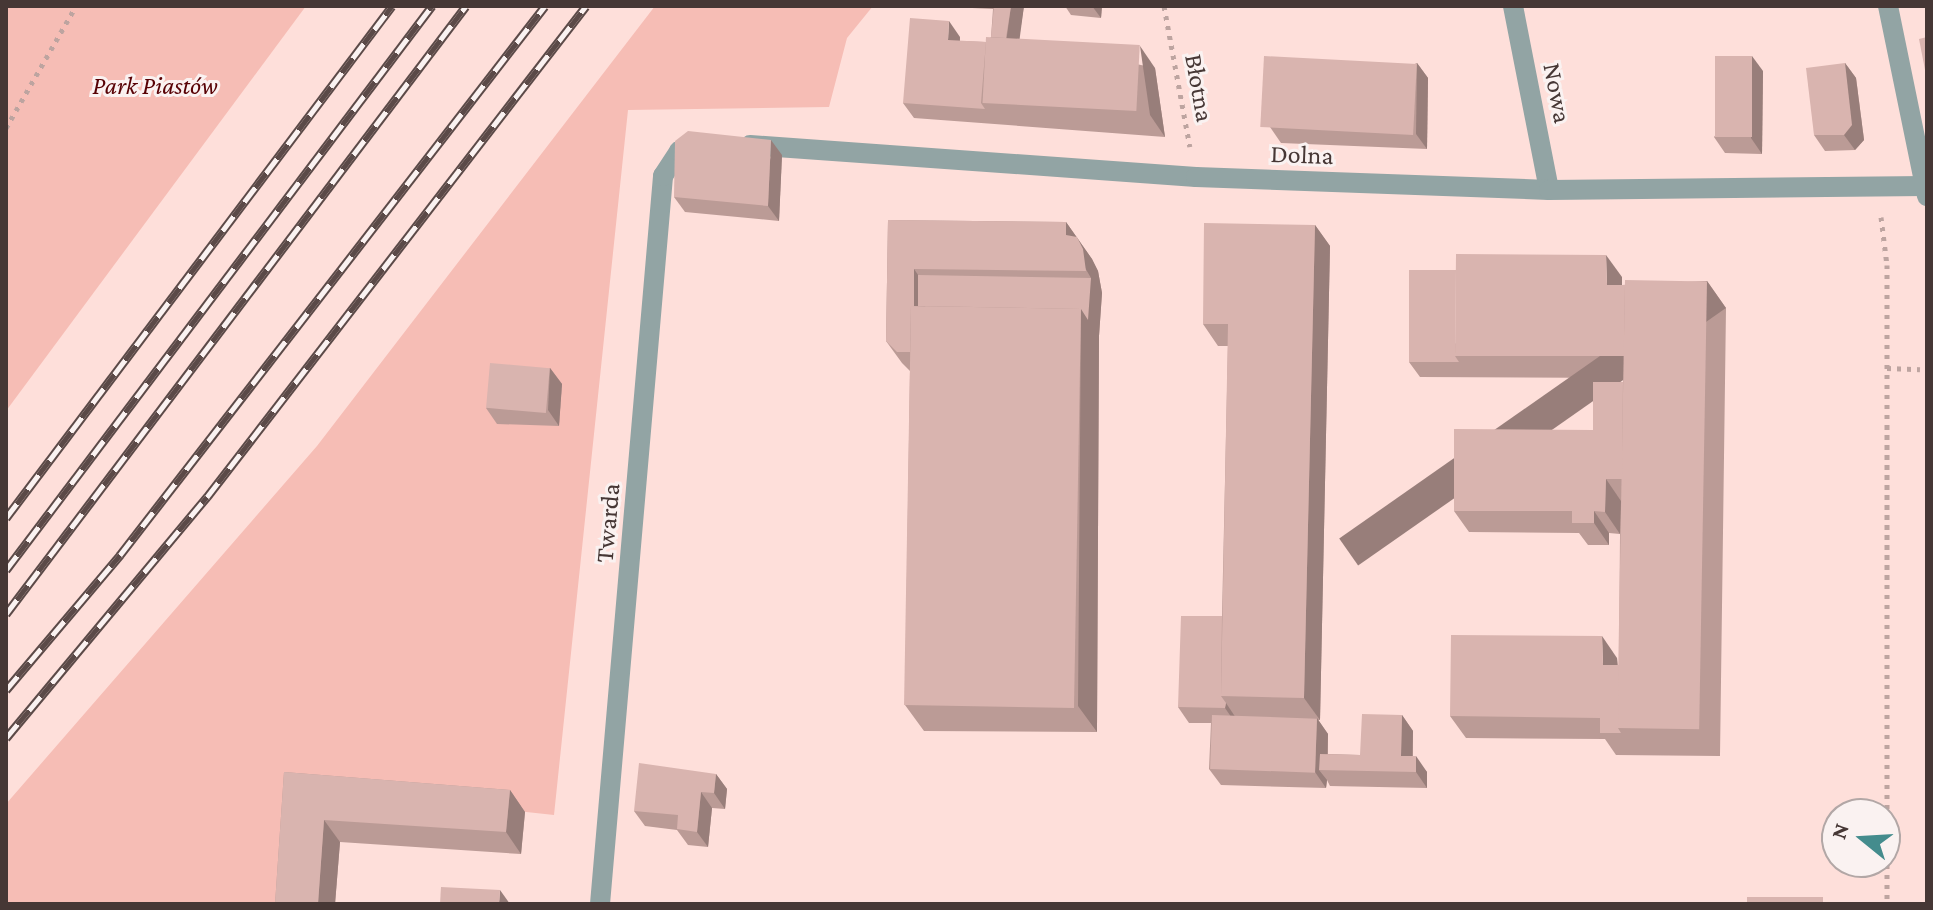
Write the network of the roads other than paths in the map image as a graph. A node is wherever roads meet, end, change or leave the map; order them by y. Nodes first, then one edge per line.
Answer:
1 (1513, 6) edge
2 (1888, 6) edge
3 (679, 151) joint
4 (1549, 190) junction
5 (1926, 191) edge
6 (600, 904) edge

1 - 4 street, Nowa
2 - 5 street
3 - 4 street, Dolna
3 - 6 street, Twarda
4 - 5 street, Dolna

